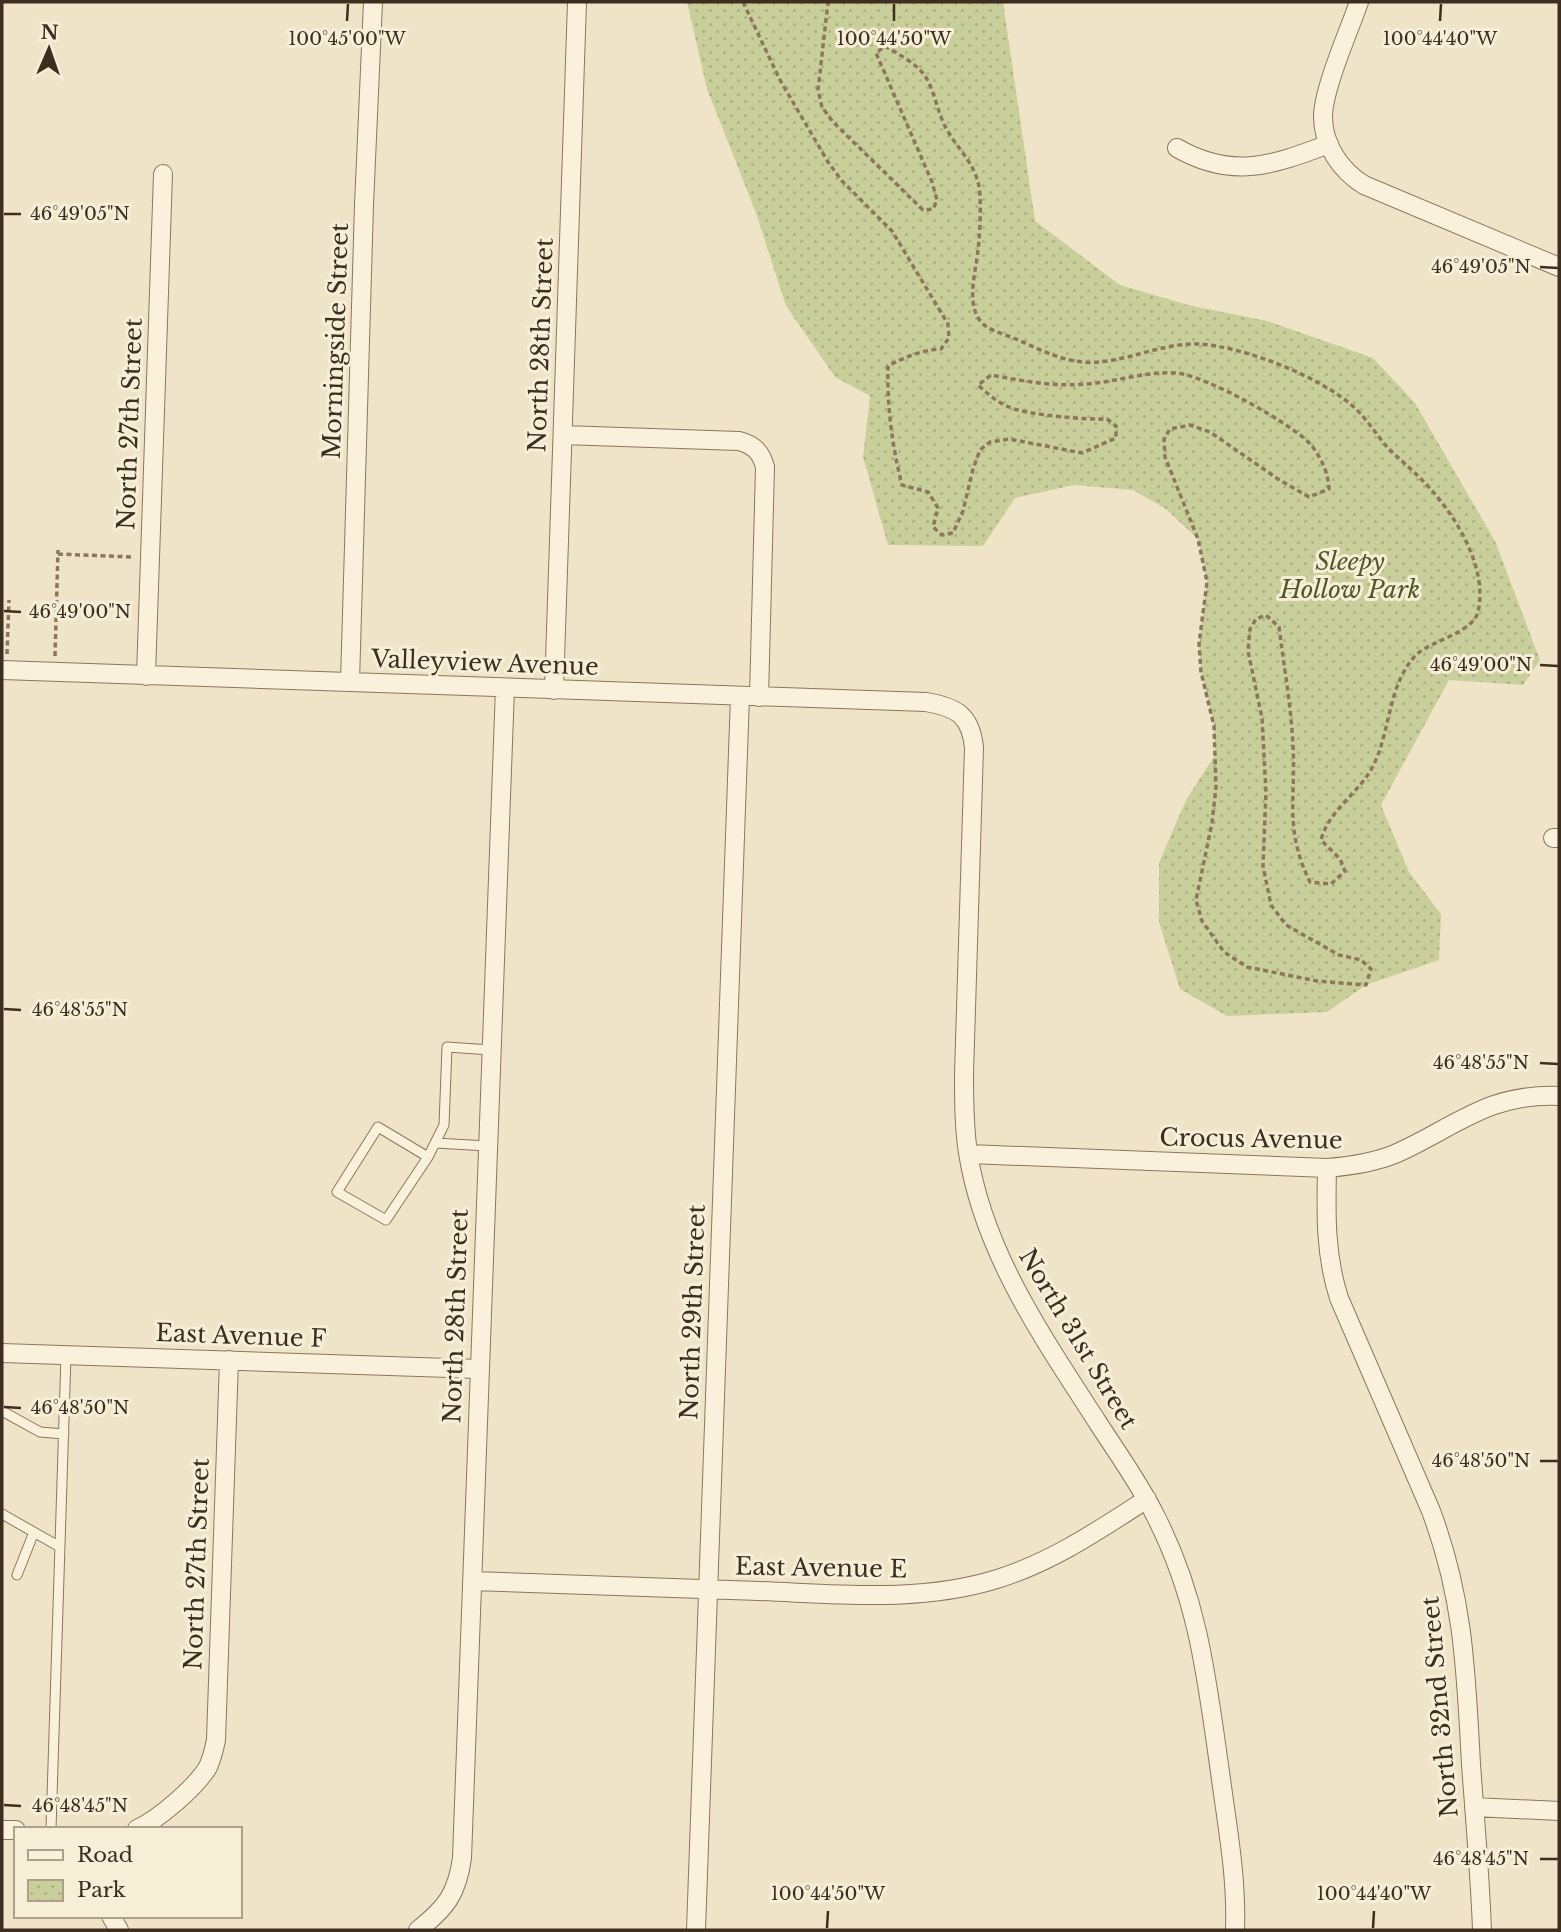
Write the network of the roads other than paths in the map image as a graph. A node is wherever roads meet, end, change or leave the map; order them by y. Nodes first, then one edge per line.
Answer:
1 (373, 2) edge
2 (577, 2) edge
3 (1360, 2) edge
4 (1329, 144) junction
5 (1177, 148) dead end
6 (163, 174) dead end
7 (1559, 267) edge
8 (563, 435) junction
9 (4, 670) edge
10 (146, 676) junction
11 (350, 682) junction
12 (505, 688) junction
13 (554, 690) junction
14 (740, 696) junction
15 (759, 697) junction
16 (964, 716) joint
17 (491, 1050) junction
18 (1559, 1096) edge
19 (436, 1143) junction
20 (487, 1146) junction
21 (969, 1154) junction
22 (428, 1157) junction
23 (1327, 1168) junction
24 (2, 1353) edge
25 (66, 1355) junction
26 (229, 1360) junction
27 (479, 1369) junction
28 (2, 1412) edge
29 (64, 1434) junction
30 (1147, 1499) junction
31 (2, 1514) edge
32 (34, 1532) junction
33 (60, 1547) junction
34 (17, 1575) dead end
35 (472, 1581) junction
36 (708, 1590) junction
37 (1474, 1807) junction
38 (1559, 1811) edge
39 (51, 1827) edge
40 (141, 1827) edge
41 (418, 1930) edge
42 (695, 1930) edge
43 (1235, 1930) edge
44 (1482, 1930) edge

1 - 11 street, Morningside Street
2 - 8 street, North 28th Street
3 - 4 street
4 - 5 street
4 - 7 street
6 - 10 street, North 27th Street
8 - 13 street, North 28th Street
8 - 15 street
9 - 10 street, Valleyview Avenue
10 - 11 street, Valleyview Avenue
11 - 12 street, Valleyview Avenue
12 - 13 street, Valleyview Avenue
12 - 17 street, North 28th Street
13 - 14 street, Valleyview Avenue
14 - 15 street, Valleyview Avenue
14 - 36 street, North 29th Street
15 - 16 street, Valleyview Avenue
16 - 21 street, North 31st Street
17 - 19 lane
17 - 20 street, North 28th Street
18 - 23 street, Crocus Avenue
19 - 20 lane
19 - 22 lane
20 - 27 street, North 28th Street
21 - 23 street, Crocus Avenue
21 - 30 street, North 31st Street
22 - 22 lane
23 - 37 street, North 32nd Street
24 - 25 street, East Avenue F
25 - 26 street, East Avenue F
25 - 29 lane
26 - 27 street, East Avenue F
26 - 40 street, North 27th Street
27 - 35 street, North 28th Street
28 - 29 lane
29 - 33 lane
30 - 36 street, East Avenue E
30 - 43 street, North 31st Street
31 - 32 lane
32 - 33 lane
32 - 34 lane
33 - 39 lane
35 - 36 street, East Avenue E
35 - 41 street, North 28th Street
36 - 42 street, North 29th Street
37 - 38 street
37 - 44 street, North 32nd Street

